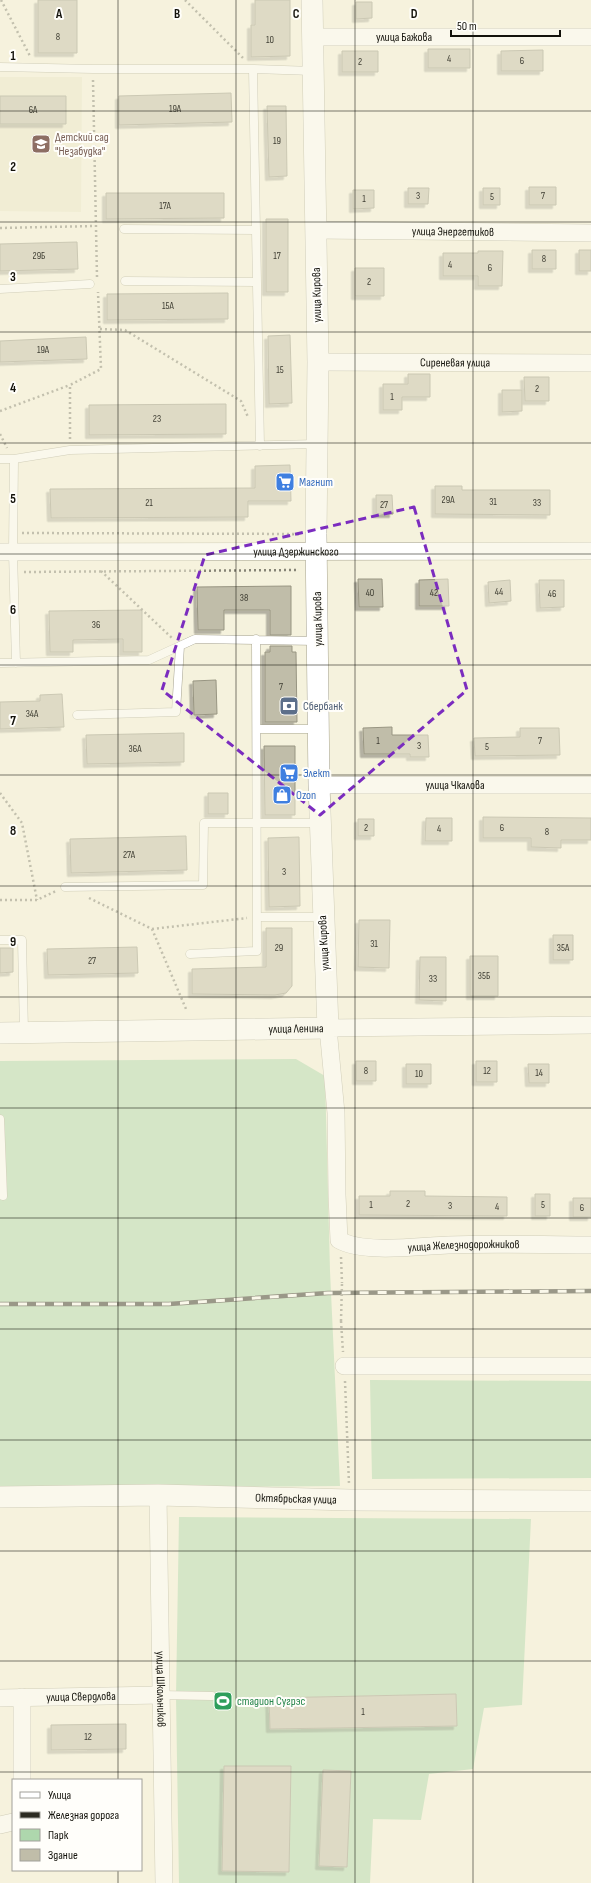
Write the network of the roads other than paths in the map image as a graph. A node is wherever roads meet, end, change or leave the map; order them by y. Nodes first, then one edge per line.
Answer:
1 (312, 0) edge
2 (313, 37) junction
3 (591, 37) edge
4 (0, 67) edge
5 (253, 68) junction
6 (314, 71) junction
7 (124, 229) dead end
8 (256, 230) junction
9 (316, 230) junction
10 (591, 233) edge
11 (125, 281) dead end
12 (257, 282) junction
13 (94, 283) road end
14 (0, 289) edge
15 (318, 362) junction
16 (591, 363) edge
17 (318, 444) junction
18 (260, 446) junction
19 (0, 459) edge
20 (14, 459) junction
21 (7, 552) edge
22 (316, 552) junction
23 (591, 552) edge
24 (256, 639) junction
25 (318, 641) junction
26 (180, 646) junction
27 (0, 663) edge
28 (16, 663) junction
29 (77, 715) dead end
30 (256, 729) junction
31 (319, 729) junction
32 (319, 785) junction
33 (591, 785) edge
34 (257, 822) junction
35 (320, 823) junction
36 (65, 887) road end
37 (257, 917) junction
38 (323, 917) junction
39 (0, 940) edge
40 (190, 954) dead end
41 (591, 1026) edge
42 (328, 1028) junction
43 (0, 1033) edge
44 (24, 1033) junction
45 (0, 1119) edge
46 (3, 1196) dead end
47 (339, 1244) joint
48 (591, 1244) edge
49 (344, 1366) road end
50 (591, 1366) edge
51 (158, 1495) junction
52 (0, 1497) edge
53 (591, 1501) edge
54 (161, 1695) junction
55 (212, 1696) dead end
56 (0, 1698) edge
57 (22, 1698) junction
58 (22, 1779) edge
59 (12, 1822) edge
60 (0, 1825) edge
61 (164, 1883) edge

1 - 2 street, улица Кирова
2 - 3 street, улица Бажова
2 - 6 street, улица Кирова
4 - 5 lane
5 - 6 lane
5 - 8 lane
6 - 9 street, улица Кирова
7 - 8 lane
8 - 12 lane
9 - 10 street, улица Энергетиков
9 - 15 street, улица Кирова
11 - 12 lane
12 - 18 lane
13 - 14 lane
15 - 16 street, Сиреневая улица
15 - 17 street, улица Кирова
17 - 18 lane
17 - 22 street, улица Кирова
18 - 20 lane
19 - 20 lane
20 - 21 lane
21 - 22 street, улица Дзержинского
21 - 28 lane
22 - 23 street, улица Дзержинского
22 - 25 street, улица Кирова
24 - 25 lane
24 - 26 lane
24 - 30 lane
25 - 31 street, улица Кирова
26 - 28 lane
26 - 29 lane
27 - 28 lane
30 - 31 lane
30 - 34 lane
31 - 32 street, улица Кирова
32 - 33 street, улица Чкалова
32 - 35 street, улица Кирова
34 - 35 lane
34 - 36 lane
34 - 37 lane
35 - 38 street, улица Кирова
37 - 38 lane
37 - 40 lane
38 - 42 street, улица Кирова
39 - 44 lane
41 - 42 street, улица Ленина
42 - 44 street, улица Ленина
42 - 47 street, улица Кирова
43 - 44 street, улица Ленина
45 - 46 lane
47 - 48 street, улица Железнодорожников
49 - 50 street
51 - 52 street, Октябрьская улица
51 - 53 street, Октябрьская улица
51 - 54 street, улица Школьников
54 - 55 lane
54 - 57 street, улица Свердлова
54 - 61 street, улица Школьников
56 - 57 street, улица Свердлова
57 - 58 street
59 - 60 street

